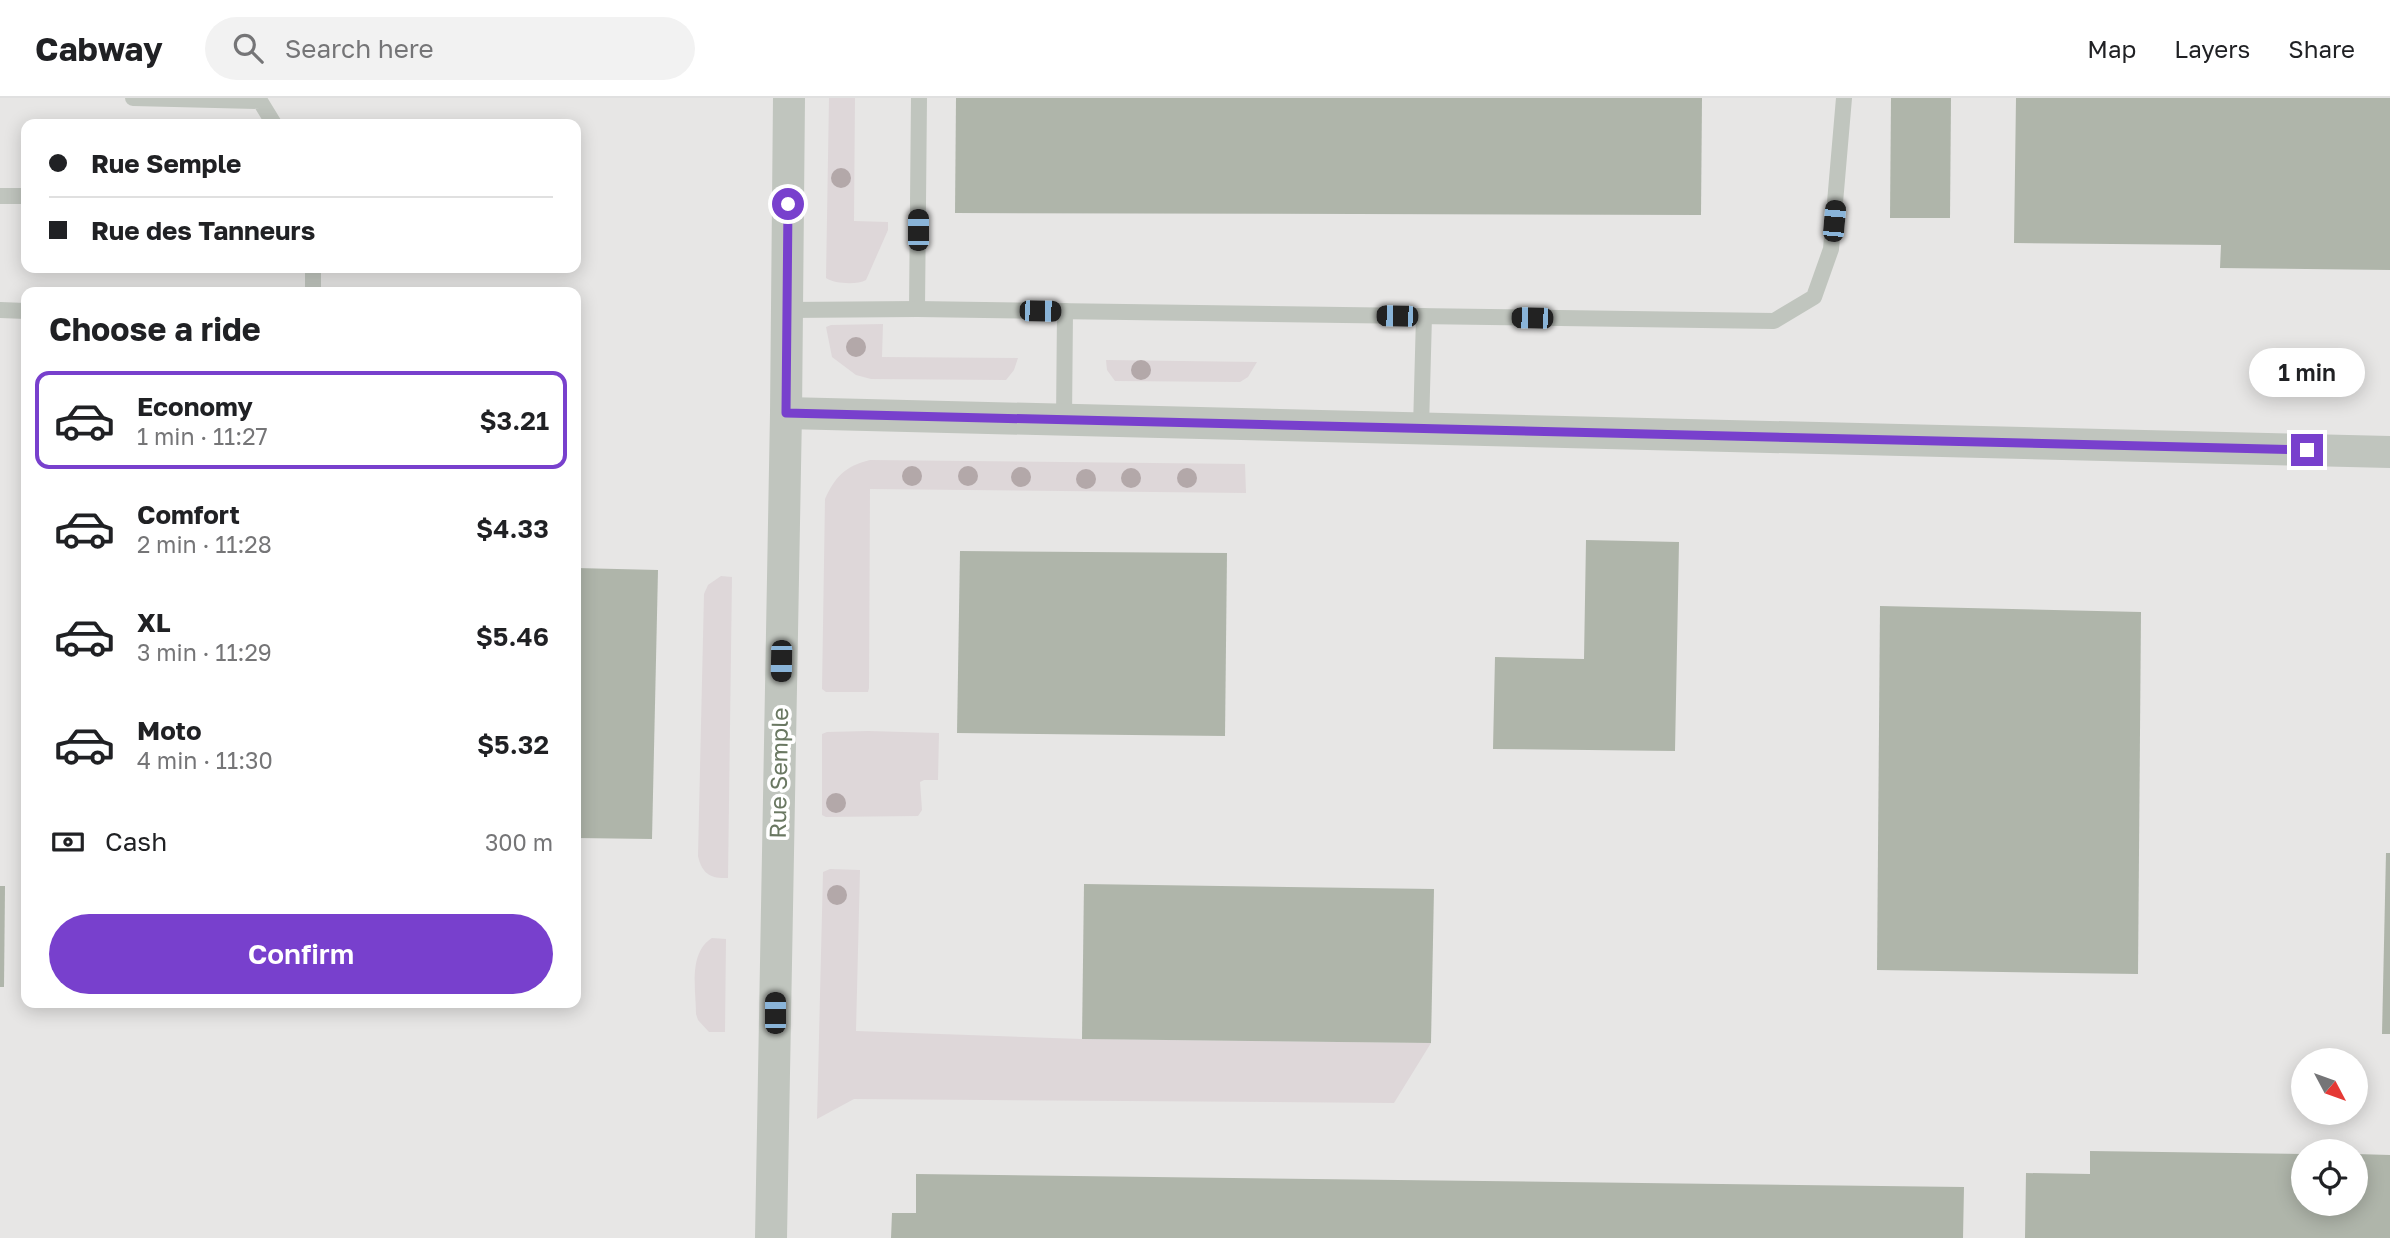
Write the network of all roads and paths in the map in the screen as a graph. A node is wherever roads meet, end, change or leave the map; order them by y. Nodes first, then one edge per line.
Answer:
1 (133, 98) edge
2 (789, 98) edge
3 (919, 98) edge
4 (1844, 98) edge
5 (260, 100) edge
6 (271, 119) edge
7 (0, 196) edge
8 (21, 196) edge
9 (917, 309) junction
10 (0, 310) edge
11 (787, 310) junction
12 (21, 311) edge
13 (1065, 311) junction
14 (1424, 316) junction
15 (786, 413) junction
16 (1064, 420) junction
17 (1422, 428) junction
18 (2390, 452) edge
19 (771, 1238) edge

1 - 5 lane
2 - 11 street, Rue Semple
3 - 9 lane
4 - 14 lane
5 - 6 lane
7 - 8 lane
9 - 11 lane
9 - 13 lane
10 - 12 lane
11 - 15 street, Rue Semple
13 - 14 lane
13 - 16 lane
14 - 17 lane
15 - 16 street
15 - 19 street, Rue Semple
16 - 17 street
17 - 18 street

